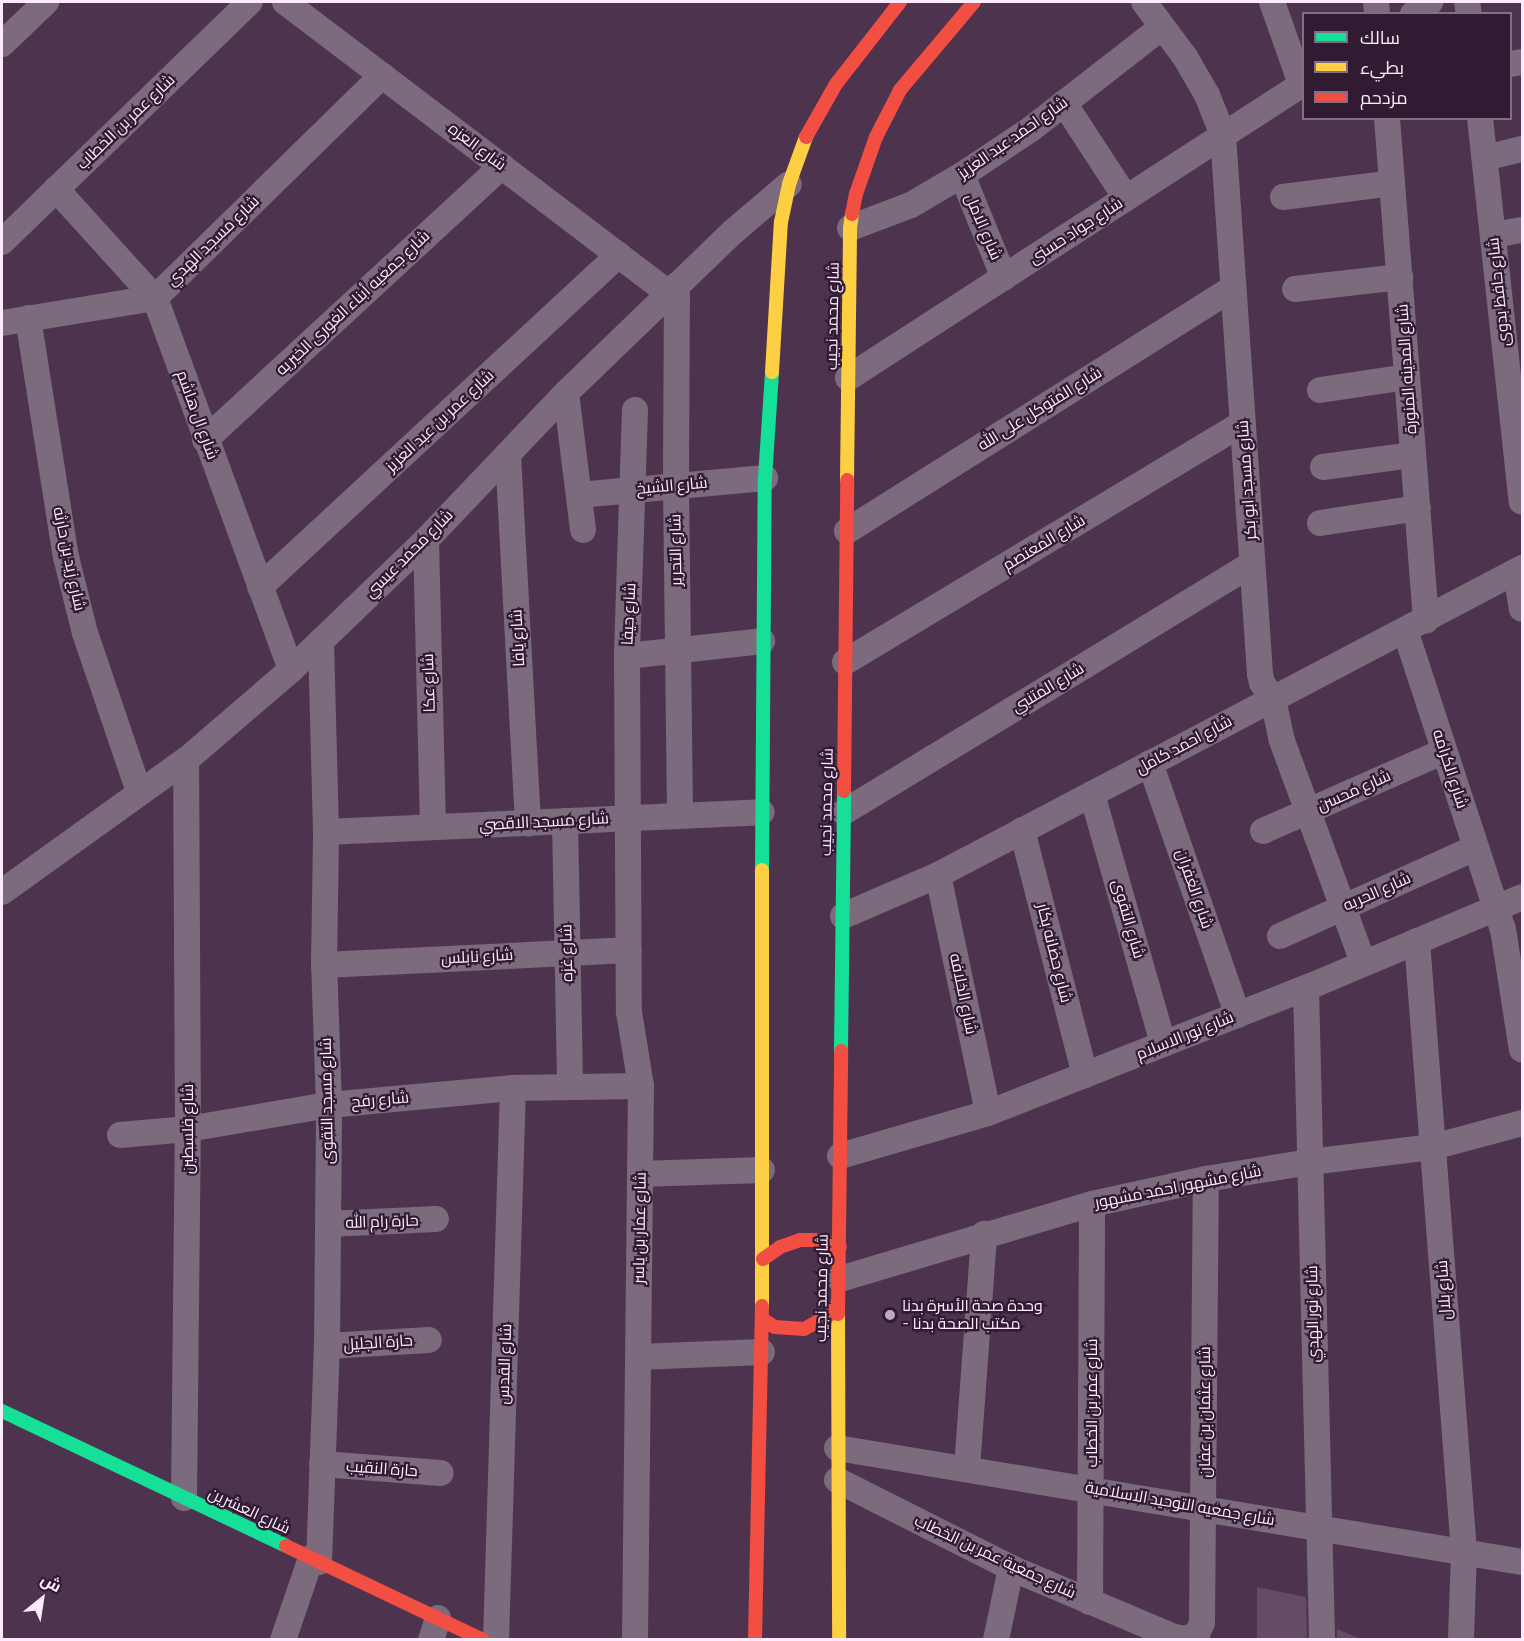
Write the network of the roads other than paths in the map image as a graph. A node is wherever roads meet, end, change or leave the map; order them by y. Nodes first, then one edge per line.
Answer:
1 (46, 2) edge
2 (250, 2) edge
3 (285, 2) edge
4 (900, 2) edge
5 (974, 2) edge
6 (1272, 2) edge
7 (1430, 2) edge
8 (1156, 11) edge
9 (1416, 12) edge
10 (2, 44) edge
11 (382, 76) junction
12 (1302, 83) edge
13 (1064, 103) junction
14 (1387, 120) edge
15 (1480, 120) edge
16 (1223, 135) junction
17 (1522, 149) edge
18 (1485, 158) junction
19 (502, 166) junction
20 (962, 175) junction
21 (1392, 183) junction
22 (789, 184) junction
23 (56, 189) junction
24 (1283, 197) dead end
25 (1126, 198) junction
26 (850, 228) junction
27 (1522, 230) edge
28 (1493, 235) junction
29 (2, 242) edge
30 (619, 255) junction
31 (1400, 277) junction
32 (1004, 278) junction
33 (1233, 288) junction
34 (1295, 289) dead end
35 (673, 290) junction
36 (155, 297) junction
37 (1512, 311) edge
38 (28, 318) junction
39 (2, 323) edge
40 (1407, 377) junction
41 (848, 378) junction
42 (1320, 390) dead end
43 (566, 393) junction
44 (1517, 397) edge
45 (634, 410) dead end
46 (1243, 423) junction
47 (205, 440) junction
48 (508, 454) junction
49 (1413, 455) junction
50 (1323, 467) dead end
51 (765, 478) junction
52 (676, 486) junction
53 (1522, 488) edge
54 (633, 490) junction
55 (579, 495) junction
56 (1418, 508) junction
57 (1320, 523) dead end
58 (583, 530) dead end
59 (847, 531) junction
60 (426, 540) junction
61 (1252, 564) junction
62 (1522, 568) edge
63 (1522, 575) edge
64 (260, 587) junction
65 (1522, 609) edge
66 (1416, 625) junction
67 (321, 641) junction
68 (762, 641) junction
69 (678, 650) junction
70 (627, 656) junction
71 (845, 662) junction
72 (291, 670) junction
73 (1272, 699) junction
74 (1444, 751) junction
75 (186, 760) junction
76 (1150, 763) junction
77 (139, 792) junction
78 (1092, 794) junction
79 (762, 812) junction
80 (844, 812) junction
81 (1307, 812) junction
82 (680, 815) junction
83 (628, 818) junction
84 (565, 821) junction
85 (528, 823) junction
86 (433, 827) junction
87 (1022, 831) junction
88 (1263, 831) dead end
89 (326, 832) junction
90 (1475, 848) junction
91 (938, 875) junction
92 (2, 892) edge
93 (1522, 897) edge
94 (1344, 907) junction
95 (1494, 908) junction
96 (843, 916) junction
97 (1280, 936) dead end
98 (1418, 941) junction
99 (629, 950) junction
100 (567, 952) junction
101 (1363, 962) junction
102 (324, 965) junction
103 (1306, 988) junction
104 (1238, 1015) junction
105 (1163, 1044) junction
106 (1522, 1050) edge
107 (1085, 1075) junction
108 (570, 1085) junction
109 (641, 1086) junction
110 (513, 1088) junction
111 (329, 1105) junction
112 (988, 1113) junction
113 (1522, 1123) edge
114 (188, 1129) junction
115 (120, 1135) dead end
116 (1433, 1147) junction
117 (840, 1156) junction
118 (1310, 1162) junction
119 (762, 1170) junction
120 (640, 1174) junction
121 (1206, 1179) junction
122 (1092, 1204) junction
123 (436, 1220) dead end
124 (328, 1224) junction
125 (984, 1234) junction
126 (840, 1247) junction
127 (763, 1259) junction
128 (839, 1291) junction
129 (762, 1319) junction
130 (429, 1340) dead end
131 (327, 1346) junction
132 (762, 1352) junction
133 (639, 1357) junction
134 (2, 1412) edge
135 (837, 1448) junction
136 (322, 1464) junction
137 (967, 1468) junction
138 (441, 1473) dead end
139 (837, 1480) junction
140 (1091, 1489) junction
141 (184, 1498) junction
142 (1204, 1508) junction
143 (1318, 1528) junction
144 (1464, 1552) junction
145 (315, 1560) junction
146 (1522, 1562) edge
147 (1011, 1568) junction
148 (1090, 1602) junction
149 (435, 1629) edge
150 (1152, 1634) edge
151 (283, 1640) edge
152 (483, 1640) edge
153 (496, 1640) edge
154 (635, 1640) edge
155 (755, 1640) edge
156 (839, 1640) edge
157 (996, 1640) edge
158 (1322, 1640) edge
159 (1461, 1640) edge

1 - 10 street
2 - 23 street, شارع عمر بن الخطاب
3 - 11 street, شارع العزه
4 - 22 main road
5 - 26 main road, شارع محمد نجيب
6 - 12 street
7 - 9 street
8 - 13 street, شارع احمد عبد العزيز
8 - 16 street, شارع مسجد ابو بكر
11 - 19 street, شارع العزه
11 - 36 street, شارع مسجد الهدي
12 - 16 street, شارع جواد حسنى
13 - 20 street, شارع احمد عبد العزيز
13 - 25 street
14 - 21 street, شارع المدينه المنورة
15 - 18 street, شارع حافظ بدوى
16 - 25 street, شارع جواد حسنى
16 - 33 street, شارع مسجد ابو بكر
17 - 18 street
18 - 28 street, شارع حافظ بدوى
19 - 30 street, شارع العزه
19 - 47 street, شارع جمعيه أبناء الغورى الخيريه
20 - 26 street, شارع احمد عبد العزيز
20 - 32 street, شارع الامل
21 - 24 street
21 - 31 street, شارع المدينه المنورة
22 - 35 street, شارع محمد عيسي
22 - 51 main road
23 - 29 street, شارع عمر بن الخطاب
23 - 36 street, شارع ال هاشم
25 - 32 street, شارع جواد حسنى
26 - 41 main road, شارع محمد نجيب
27 - 28 street
28 - 37 street, شارع حافظ بدوى
30 - 35 street, شارع العزه
30 - 64 street, شارع عمر بن عبد العزيز
31 - 34 street
31 - 40 street, شارع المدينه المنورة
32 - 41 street, شارع جواد حسنى
33 - 46 street, شارع مسجد ابو بكر
33 - 59 street, شارع المتوكل على الله
35 - 43 street, شارع محمد عيسي
35 - 52 street, شارع التحرير
36 - 38 street, شارع مسجد الهدي
36 - 47 street, شارع ال هاشم
37 - 44 street, شارع حافظ بدوى
38 - 39 street, شارع مسجد الهدي
38 - 77 street, شارع زيد بن حارثه
40 - 42 street
40 - 49 street, شارع المدينه المنورة
41 - 59 main road, شارع محمد نجيب
43 - 48 street, شارع محمد عيسي
43 - 55 street
44 - 53 street, شارع حافظ بدوى
45 - 54 street, شارع حيفا
46 - 61 street, شارع مسجد ابو بكر
46 - 71 street, شارع المعتصم
47 - 64 street, شارع ال هاشم
48 - 60 street, شارع محمد عيسي
48 - 85 street, شارع يافا
49 - 50 street
49 - 56 street, شارع المدينه المنورة
51 - 52 street, شارع الشيخ
51 - 68 main road
52 - 54 street, شارع الشيخ
52 - 69 street, شارع التحرير
54 - 55 street, شارع الشيخ
54 - 70 street, شارع حيفا
55 - 58 street
56 - 57 street
56 - 66 street, شارع المدينه المنورة
59 - 71 main road, شارع محمد نجيب
60 - 67 street, شارع محمد عيسي
60 - 86 street, شارع عكا
61 - 73 street, شارع مسجد ابو بكر
61 - 80 street, شارع المتنبي
62 - 66 street, شارع احمد كامل
63 - 65 street
64 - 72 street, شارع ال هاشم
66 - 73 street, شارع احمد كامل
66 - 74 street, شارع الكرامه
67 - 72 street, شارع محمد عيسي
67 - 89 street, شارع مسجد التقوى
68 - 69 street
68 - 79 main road
69 - 70 street
69 - 82 street, شارع التحرير
70 - 83 street, شارع حيفا
71 - 80 main road, شارع محمد نجيب
72 - 75 street, شارع محمد عيسي
73 - 76 street, شارع احمد كامل
73 - 81 street, شارع مسجد ابو بكر
74 - 81 street, شارع محسن
74 - 90 street, شارع الكرامه
75 - 77 street, شارع محمد عيسي
75 - 114 street, شارع فلسطين
76 - 78 street, شارع احمد كامل
76 - 104 street, شارع الغفران
77 - 92 street, شارع محمد عيسي
78 - 87 street, شارع احمد كامل
78 - 105 street, شارع التقوى
79 - 82 street, شارع مسجد الاقصي
79 - 119 main road
80 - 96 main road, شارع محمد نجيب
81 - 88 street, شارع محسن
81 - 94 street, شارع مسجد ابو بكر
82 - 83 street, شارع مسجد الاقصي
83 - 84 street, شارع مسجد الاقصي
83 - 99 street, شارع عمار بن ياسر
84 - 85 street, شارع مسجد الاقصي
84 - 100 street, شارع غزه
85 - 86 street, شارع مسجد الاقصي
86 - 89 street, شارع مسجد الاقصي
87 - 91 street, شارع احمد كامل
87 - 107 street, شارع حضانه بكار
89 - 102 street, شارع مسجد التقوى
90 - 94 street, شارع الحريه
90 - 95 street, شارع الكرامه
91 - 96 street, شارع احمد كامل
91 - 112 street, شارع الخلافه
93 - 95 street, شارع نور الاسلام
94 - 97 street, شارع الحريه
94 - 101 street, شارع مسجد ابو بكر
95 - 98 street, شارع نور الاسلام
95 - 106 street, شارع الكرامه
96 - 117 main road, شارع محمد نجيب
98 - 101 street, شارع نور الاسلام
98 - 116 street, شارع بلال
99 - 100 street, شارع نابلس
99 - 109 street, شارع عمار بن ياسر
100 - 102 street, شارع نابلس
100 - 108 street, شارع غزه
101 - 103 street, شارع نور الاسلام
102 - 111 street, شارع مسجد التقوى
103 - 104 street, شارع نور الاسلام
103 - 118 street, شارع نور الهدي
104 - 105 street, شارع نور الاسلام
105 - 107 street, شارع نور الاسلام
107 - 112 street, شارع نور الاسلام
108 - 109 street, شارع رفح
108 - 110 street, شارع رفح
109 - 120 street, شارع عمار بن ياسر
110 - 111 street, شارع رفح
110 - 153 street, شارع القدس
111 - 114 street, شارع رفح
111 - 124 street, شارع مسجد التقوى
112 - 117 street, شارع نور الاسلام
113 - 116 street, شارع مشهور احمد مشهور
114 - 115 street, شارع رفح
114 - 141 street, شارع فلسطين
116 - 118 street, شارع مشهور احمد مشهور
116 - 144 street, شارع بلال
117 - 126 main road, شارع محمد نجيب
118 - 121 street, شارع مشهور احمد مشهور
118 - 143 street, شارع نور الهدي
119 - 120 street
119 - 127 main road
120 - 133 street, شارع عمار بن ياسر
121 - 122 street, شارع مشهور احمد مشهور
121 - 142 street, شارع عثمان بن عفان
122 - 125 street, شارع مشهور احمد مشهور
122 - 140 street, شارع عمر بن الخطاب
123 - 124 street, حارة رام الله
124 - 131 street, شارع مسجد التقوى
125 - 128 street, شارع مشهور احمد مشهور
125 - 137 street
126 - 127 main road
126 - 128 main road, شارع محمد نجيب
127 - 129 main road
128 - 129 main road
128 - 135 main road, شارع محمد نجيب
129 - 132 main road
130 - 131 street, حارة الجليل
131 - 136 street, شارع مسجد التقوى
132 - 133 street
132 - 155 main road
133 - 154 street, شارع عمار بن ياسر
134 - 141 main road, شارع العشرين
135 - 137 street, شارع جمعيه التوحيد الاسلامية
135 - 139 main road, شارع محمد نجيب
136 - 138 street, حارة النقيب
136 - 145 street, شارع مسجد التقوى
137 - 140 street, شارع جمعيه التوحيد الاسلامية
139 - 147 street, شارع جمعية عمر بن الخطاب
139 - 156 main road, شارع محمد نجيب
140 - 142 street, شارع جمعيه التوحيد الاسلامية
140 - 148 street, شارع عمر بن الخطاب
141 - 145 main road, شارع العشرين
142 - 143 street, شارع جمعيه التوحيد الاسلامية
142 - 150 street, شارع عثمان بن عفان
143 - 144 street, شارع جمعيه التوحيد الاسلامية
143 - 158 street, شارع نور الهدي
144 - 146 street, شارع جمعيه التوحيد الاسلامية
144 - 159 street, شارع بلال
145 - 149 main road, شارع العشرين
145 - 151 street, شارع مسجد التقوى
147 - 148 street, شارع جمعية عمر بن الخطاب
147 - 157 street
148 - 150 street, شارع جمعية عمر بن الخطاب
149 - 152 main road, شارع العشرين

